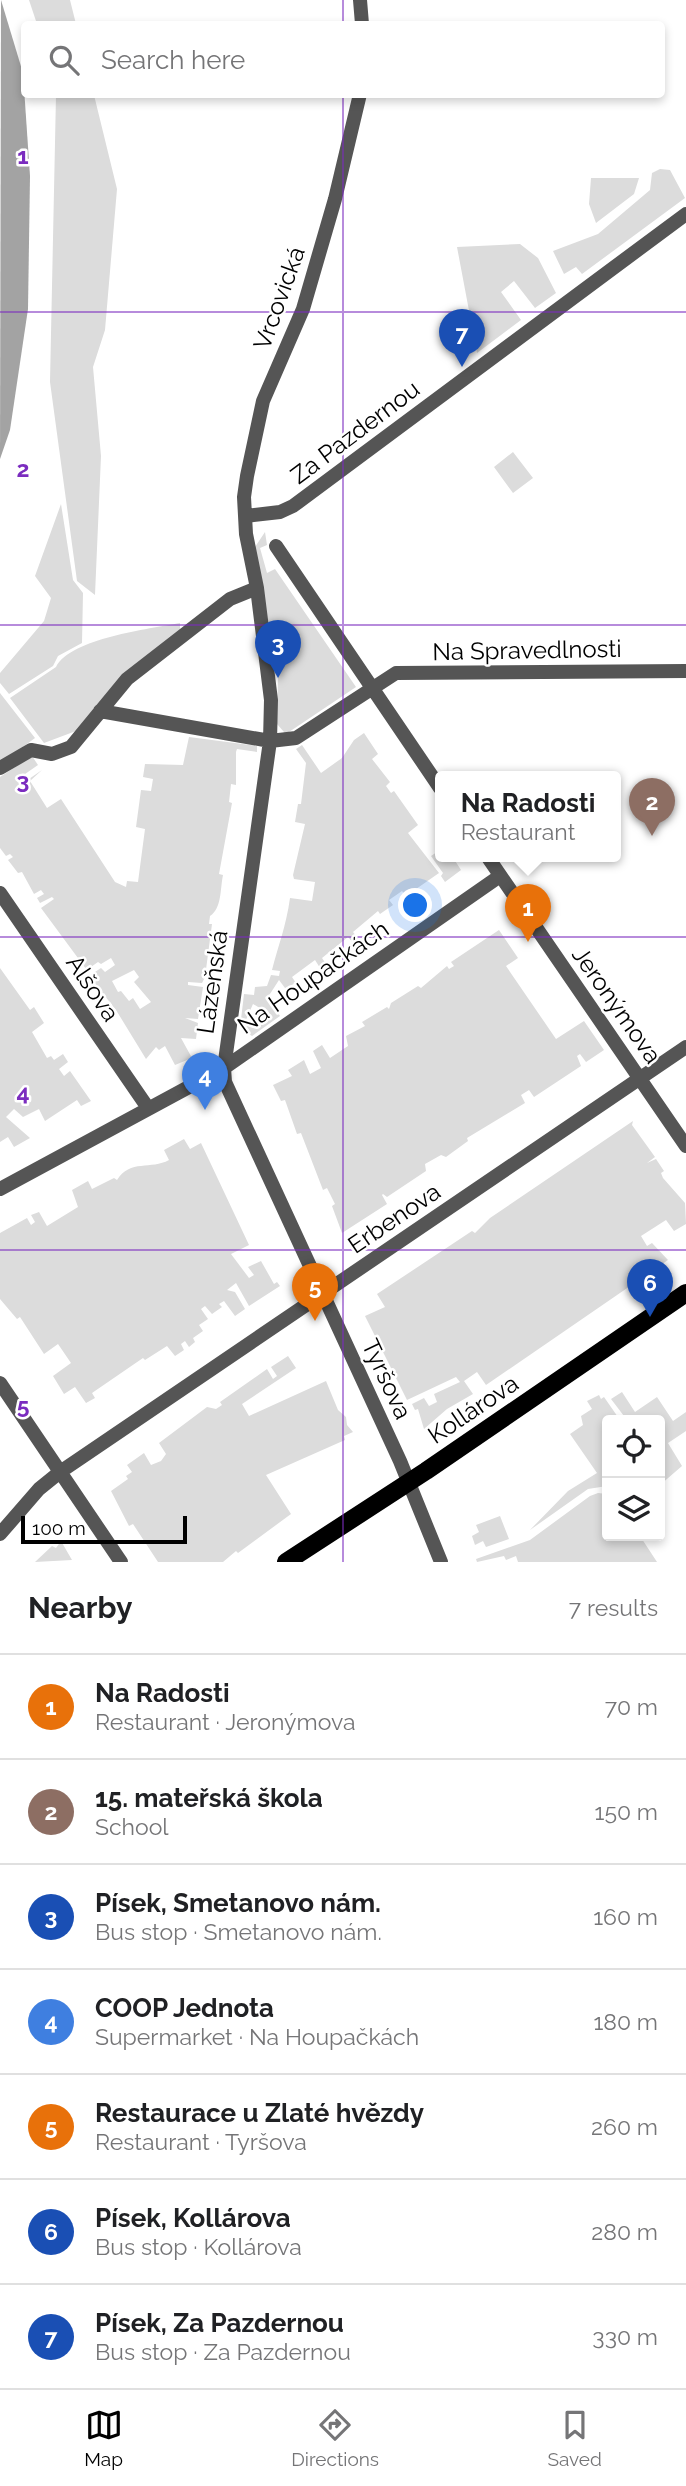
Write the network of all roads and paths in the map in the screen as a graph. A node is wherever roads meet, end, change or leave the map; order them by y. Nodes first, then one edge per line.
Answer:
1 (360, 0) edge
2 (362, 21) edge
3 (359, 98) edge
4 (686, 214) edge
5 (246, 516) junction
6 (276, 546) dead end
7 (257, 587) junction
8 (686, 671) edge
9 (372, 686) junction
10 (100, 711) junction
11 (270, 741) junction
12 (0, 768) edge
13 (435, 780) edge
14 (491, 862) edge
15 (500, 876) junction
16 (0, 893) edge
17 (686, 1048) edge
18 (224, 1068) junction
19 (640, 1079) junction
20 (148, 1108) junction
21 (686, 1146) edge
22 (0, 1189) edge
23 (686, 1293) edge
24 (322, 1294) junction
25 (0, 1383) edge
26 (60, 1472) junction
27 (409, 1482) junction
28 (0, 1534) edge
29 (121, 1562) edge
30 (286, 1562) edge
31 (441, 1562) edge

1 - 2 street
3 - 5 street, Vrcovická
4 - 5 street, Za Pazdernou
5 - 7 street, Vrcovická
6 - 9 street
7 - 10 street
7 - 11 street, Lázeňská
8 - 9 street, Na Spravedlnosti
9 - 11 street, Na Spravedlnosti
9 - 13 street
10 - 11 street
10 - 12 street
11 - 18 street, Lázeňská
14 - 15 street, Jeronýmova
15 - 18 street, Na Houpačkách
15 - 19 street, Jeronýmova
16 - 20 street, Alšova
17 - 19 street, Erbenova
18 - 20 street, Na Houpačkách
18 - 24 street, Lázeňská
19 - 21 street, Jeronýmova
19 - 24 street, Erbenova
20 - 22 street, Na Houpačkách
23 - 27 main road, Kollárova
24 - 26 street, Erbenova
24 - 27 street, Tyršova
25 - 26 street
26 - 28 street, Erbenova
26 - 29 street
27 - 30 main road, Kollárova
27 - 31 street, Tyršova

